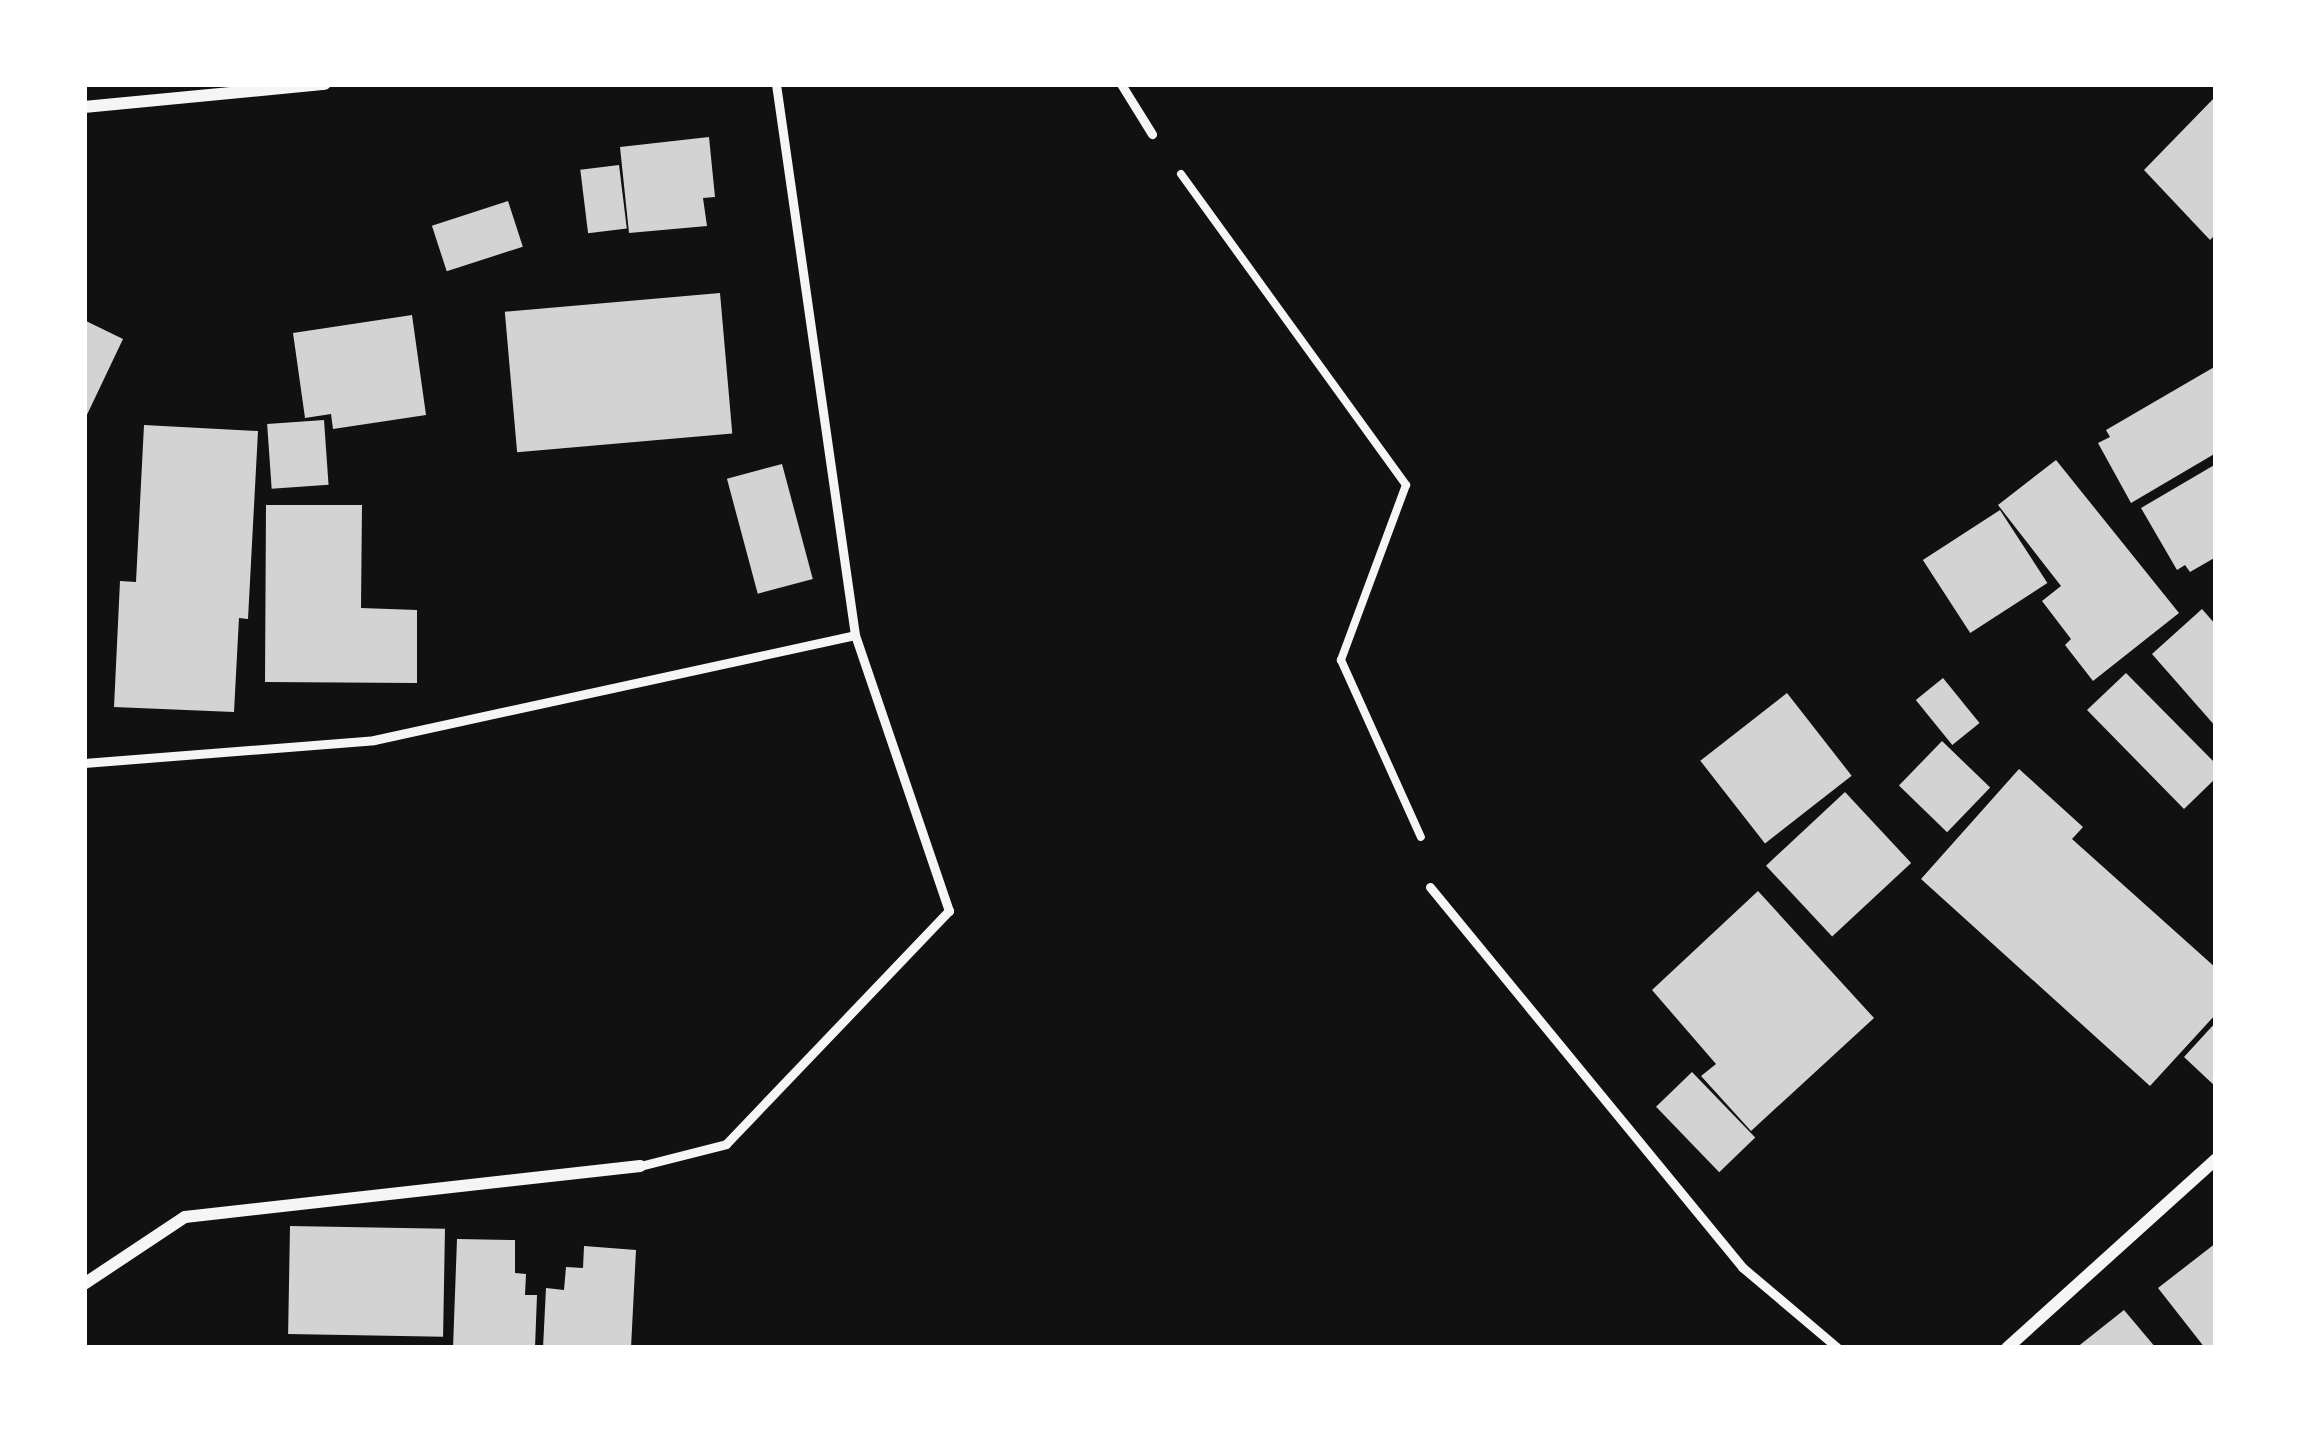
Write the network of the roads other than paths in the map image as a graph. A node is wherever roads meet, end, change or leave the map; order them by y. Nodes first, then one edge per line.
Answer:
1 (325, 84) edge
2 (776, 84) edge
3 (1120, 84) edge
4 (84, 107) edge
5 (1152, 134) road end
6 (855, 634) junction
7 (84, 763) edge
8 (1430, 887) road end
9 (2216, 1159) edge
10 (640, 1166) joint
11 (84, 1284) edge
12 (1838, 1348) edge
13 (2006, 1348) edge

1 - 4 street
2 - 6 lane
3 - 5 lane
6 - 7 lane
6 - 10 lane
8 - 12 lane
9 - 13 street
10 - 11 street

